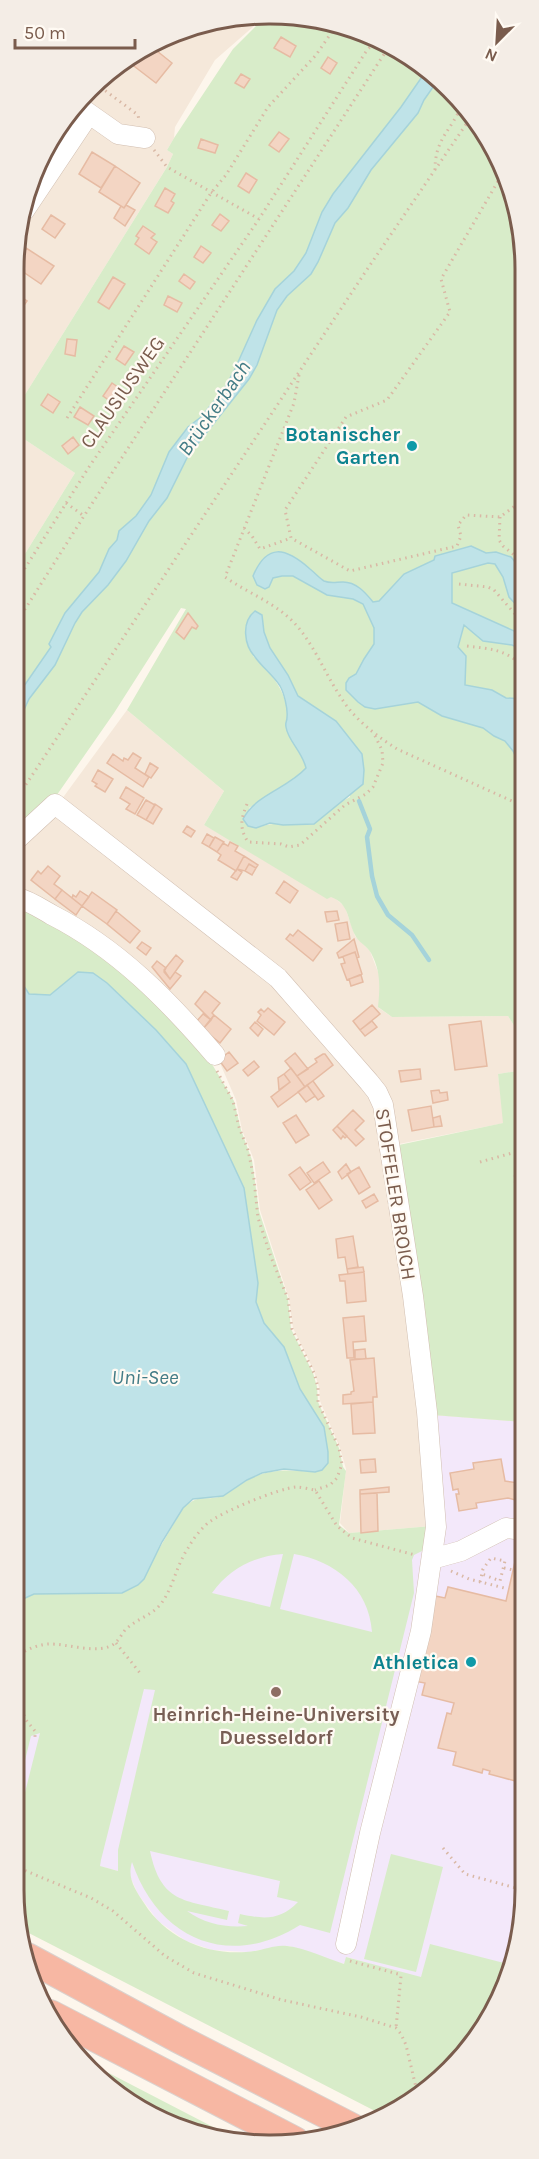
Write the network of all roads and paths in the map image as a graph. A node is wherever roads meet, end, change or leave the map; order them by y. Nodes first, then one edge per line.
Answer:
1 (331, 32) edge
2 (371, 46) edge
3 (385, 53) edge
4 (103, 89) edge
5 (84, 110) edge
6 (457, 112) edge
7 (467, 123) edge
8 (145, 138) junction
9 (435, 170) junction
10 (498, 181) edge
11 (39, 185) edge
12 (211, 193) junction
13 (259, 219) junction
14 (299, 373) junction
15 (68, 418) dead end
16 (66, 503) junction
17 (515, 506) edge
18 (84, 516) junction
19 (500, 517) junction
20 (244, 528) junction
21 (291, 538) junction
22 (515, 556) edge
23 (24, 570) edge
24 (459, 584) dead end
25 (24, 611) edge
26 (515, 614) edge
27 (467, 646) dead end
28 (515, 659) edge
29 (373, 732) junction
30 (24, 786) edge
31 (515, 802) edge
32 (247, 804) dead end
33 (24, 833) edge
34 (24, 901) edge
35 (215, 1055) joint
36 (515, 1153) edge
37 (480, 1162) dead end
38 (315, 1490) junction
39 (515, 1529) edge
40 (432, 1559) junction
41 (504, 1568) junction
42 (513, 1570) dead end
43 (482, 1574) junction
44 (469, 1579) dead end
45 (480, 1582) junction
46 (508, 1589) dead end
47 (116, 1643) junction
48 (24, 1652) edge
49 (140, 1673) dead end
50 (24, 1716) edge
51 (35, 1737) dead end
52 (443, 1848) dead end
53 (24, 1870) edge
54 (515, 1888) edge
55 (346, 1952) joint
56 (35, 1961) edge
57 (62, 2020) edge
58 (396, 2028) junction
59 (416, 2086) edge
60 (344, 2123) edge
61 (282, 2134) edge

1 - 12 path
2 - 13 path, CLAUSIUSWEG
3 - 18 path
4 - 8 path
5 - 8 street
5 - 11 street
6 - 9 path
7 - 9 path
8 - 12 path
9 - 14 path
10 - 21 path
12 - 13 path
12 - 15 path
13 - 16 path, CLAUSIUSWEG
14 - 20 path
14 - 30 path
16 - 18 path
16 - 23 path, CLAUSIUSWEG
17 - 19 path
18 - 25 path
19 - 21 path
19 - 22 path
20 - 21 path
20 - 29 path
24 - 26 path
27 - 28 path
29 - 31 path
29 - 32 path
33 - 40 street, STOFFELER BROICH
34 - 35 street
35 - 38 path
36 - 37 path
38 - 40 path
38 - 47 path
39 - 40 street
40 - 55 street, STOFFELER BROICH
41 - 42 path
41 - 43 path
41 - 43 path
43 - 45 path
44 - 45 path
45 - 46 path
47 - 48 path
47 - 49 path
50 - 51 path
52 - 54 path
53 - 58 path
55 - 58 path
56 - 60 highway
57 - 61 highway
58 - 59 path

